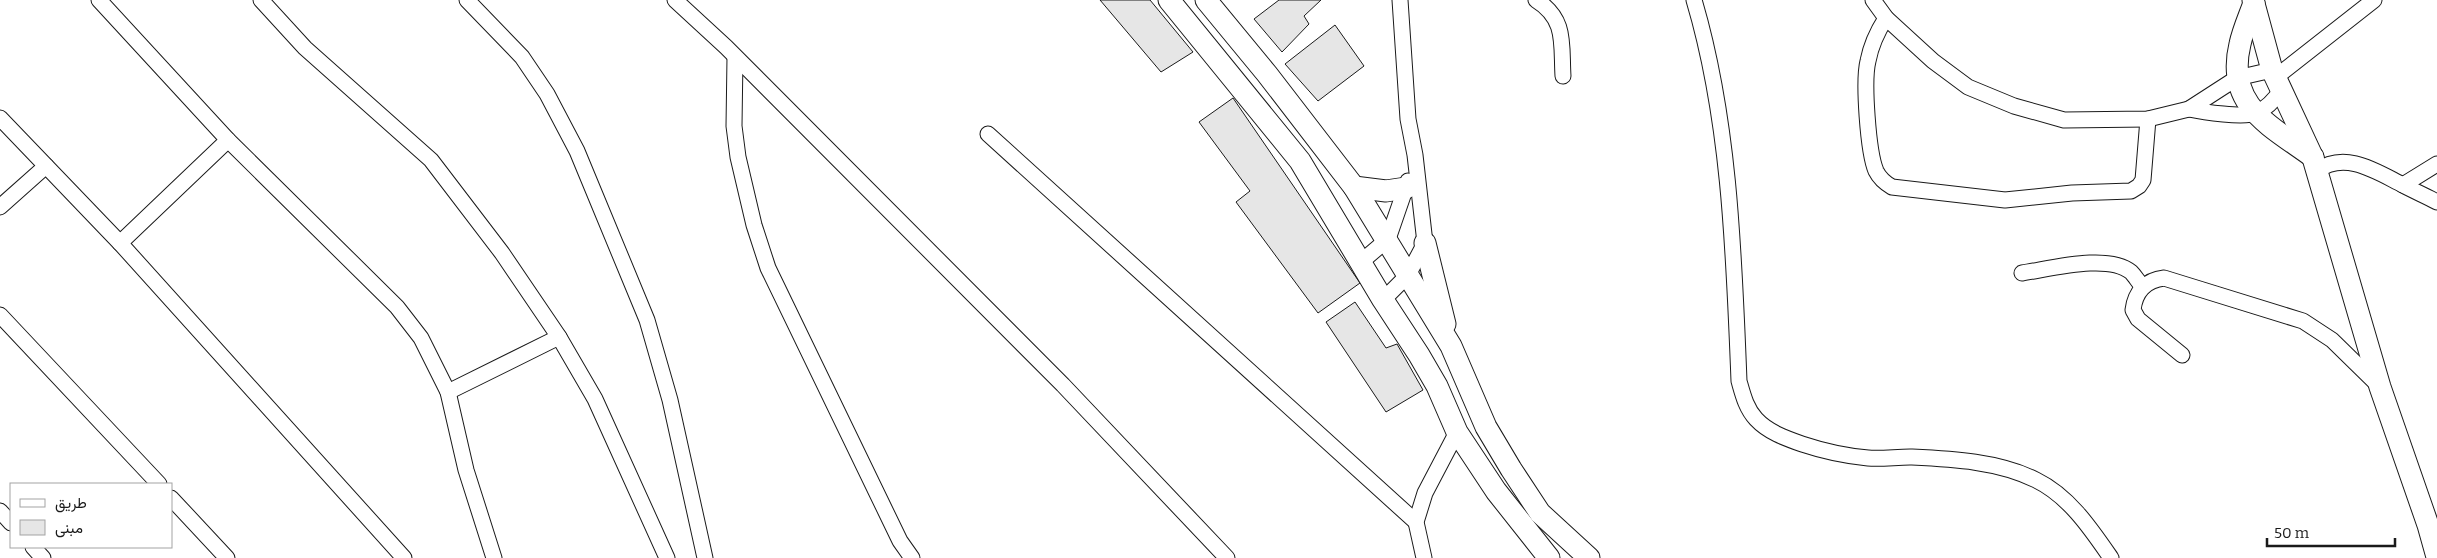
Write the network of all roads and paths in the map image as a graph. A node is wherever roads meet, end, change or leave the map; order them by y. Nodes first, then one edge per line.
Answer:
1 (99, 0) edge
2 (261, 0) edge
3 (467, 0) edge
4 (675, 0) edge
5 (1169, 0) edge
6 (1206, 0) edge
7 (1400, 0) edge
8 (1536, 0) edge
9 (1694, 0) edge
10 (1873, 0) edge
11 (2374, 0) edge
12 (2254, 2) edge
13 (1886, 18) junction
14 (736, 56) junction
15 (1563, 76) dead end
16 (2237, 78) junction
17 (2277, 79) junction
18 (2189, 109) junction
19 (2255, 114) junction
20 (0, 118) edge
21 (2148, 119) junction
22 (988, 134) dead end
23 (228, 140) junction
24 (1415, 155) junction
25 (2315, 164) junction
26 (2437, 164) edge
27 (46, 166) junction
28 (2403, 185) junction
29 (1354, 187) junction
30 (1406, 188) junction
31 (2437, 202) edge
32 (0, 207) edge
33 (1388, 239) junction
34 (120, 243) junction
35 (1425, 243) junction
36 (1361, 262) junction
37 (2022, 273) dead end
38 (1408, 275) junction
39 (2143, 288) junction
40 (1383, 300) junction
41 (0, 315) edge
42 (559, 337) junction
43 (1450, 346) junction
44 (2182, 355) dead end
45 (2380, 387) junction
46 (448, 392) junction
47 (1457, 432) junction
48 (158, 483) edge
49 (172, 499) edge
50 (0, 511) edge
51 (10, 522) edge
52 (1416, 522) junction
53 (34, 548) edge
54 (2437, 557) edge
55 (44, 558) edge
56 (227, 558) edge
57 (404, 558) edge
58 (494, 558) edge
59 (666, 558) edge
60 (704, 558) edge
61 (912, 558) edge
62 (1227, 558) edge
63 (1424, 558) edge
64 (1549, 558) edge
65 (1589, 558) edge
66 (2111, 558) edge

1 - 23 street
2 - 42 street
3 - 60 street
4 - 14 street
5 - 36 main road
6 - 29 main road
7 - 24 street
8 - 15 street
9 - 66 street
10 - 13 street
11 - 17 street
12 - 16 main road
12 - 17 main road
13 - 21 street
13 - 21 street
14 - 61 street
14 - 62 street
16 - 17 street
16 - 18 street
16 - 19 main road
17 - 19 street
17 - 25 main road
18 - 19 street
18 - 21 street
19 - 25 main road
20 - 27 street
22 - 52 street
23 - 34 street
23 - 46 street
24 - 30 street
24 - 35 street
25 - 28 street
25 - 45 main road
26 - 28 street
27 - 32 street
27 - 34 street
28 - 31 street
29 - 30 main road
29 - 33 main road
30 - 33 street
33 - 36 street
33 - 38 main road
34 - 57 street
35 - 38 street
35 - 43 main road
36 - 40 main road
37 - 39 street
38 - 40 street
38 - 43 main road
39 - 44 street
39 - 45 street
40 - 47 main road
41 - 48 street
42 - 46 street
42 - 59 street
43 - 65 main road
45 - 54 main road
46 - 58 street
47 - 52 street
47 - 64 main road
49 - 56 street
50 - 51 street
52 - 63 street
53 - 55 street

